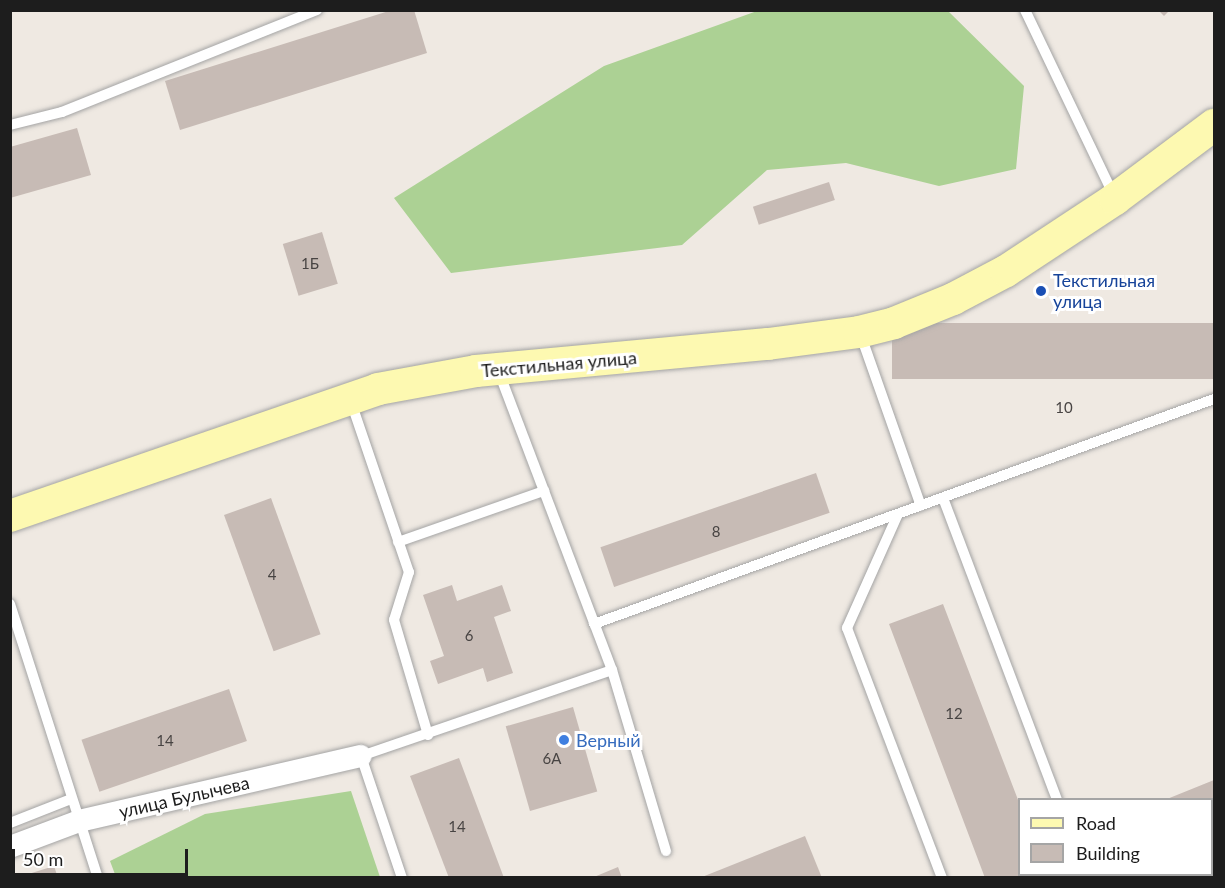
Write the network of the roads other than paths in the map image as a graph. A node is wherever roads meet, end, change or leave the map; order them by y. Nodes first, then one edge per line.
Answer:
1 (317, 10) edge
2 (1025, 10) edge
3 (10, 125) edge
4 (1211, 131) edge
5 (1115, 199) junction
6 (859, 332) junction
7 (498, 369) junction
8 (350, 399) junction
9 (1215, 399) edge
10 (544, 491) junction
11 (943, 498) junction
12 (921, 506) junction
13 (898, 514) junction
14 (10, 516) edge
15 (398, 542) junction
16 (10, 604) edge
17 (594, 624) junction
18 (612, 670) junction
19 (428, 735) junction
20 (361, 756) junction
21 (1056, 798) edge
22 (71, 800) junction
23 (79, 821) junction
24 (10, 823) edge
25 (10, 847) edge
26 (666, 851) dead end
27 (98, 878) edge
28 (402, 878) edge
29 (942, 878) edge

1 - 3 lane
2 - 5 lane
4 - 5 main road, Текстильная улица
5 - 6 main road, Текстильная улица
6 - 7 main road, Текстильная улица
6 - 12 lane
7 - 8 main road, Текстильная улица
7 - 10 lane
8 - 14 main road, Текстильная улица
8 - 15 lane
9 - 11 lane
10 - 15 lane
10 - 17 lane
11 - 12 lane
11 - 21 lane
12 - 13 lane
13 - 17 lane
13 - 29 lane
15 - 19 lane
16 - 22 lane
17 - 18 lane
18 - 19 lane
18 - 26 lane
19 - 20 lane
20 - 23 street, улица Булычева
20 - 28 lane
22 - 23 lane
22 - 24 lane
23 - 25 street, улица Булычева
23 - 27 lane

